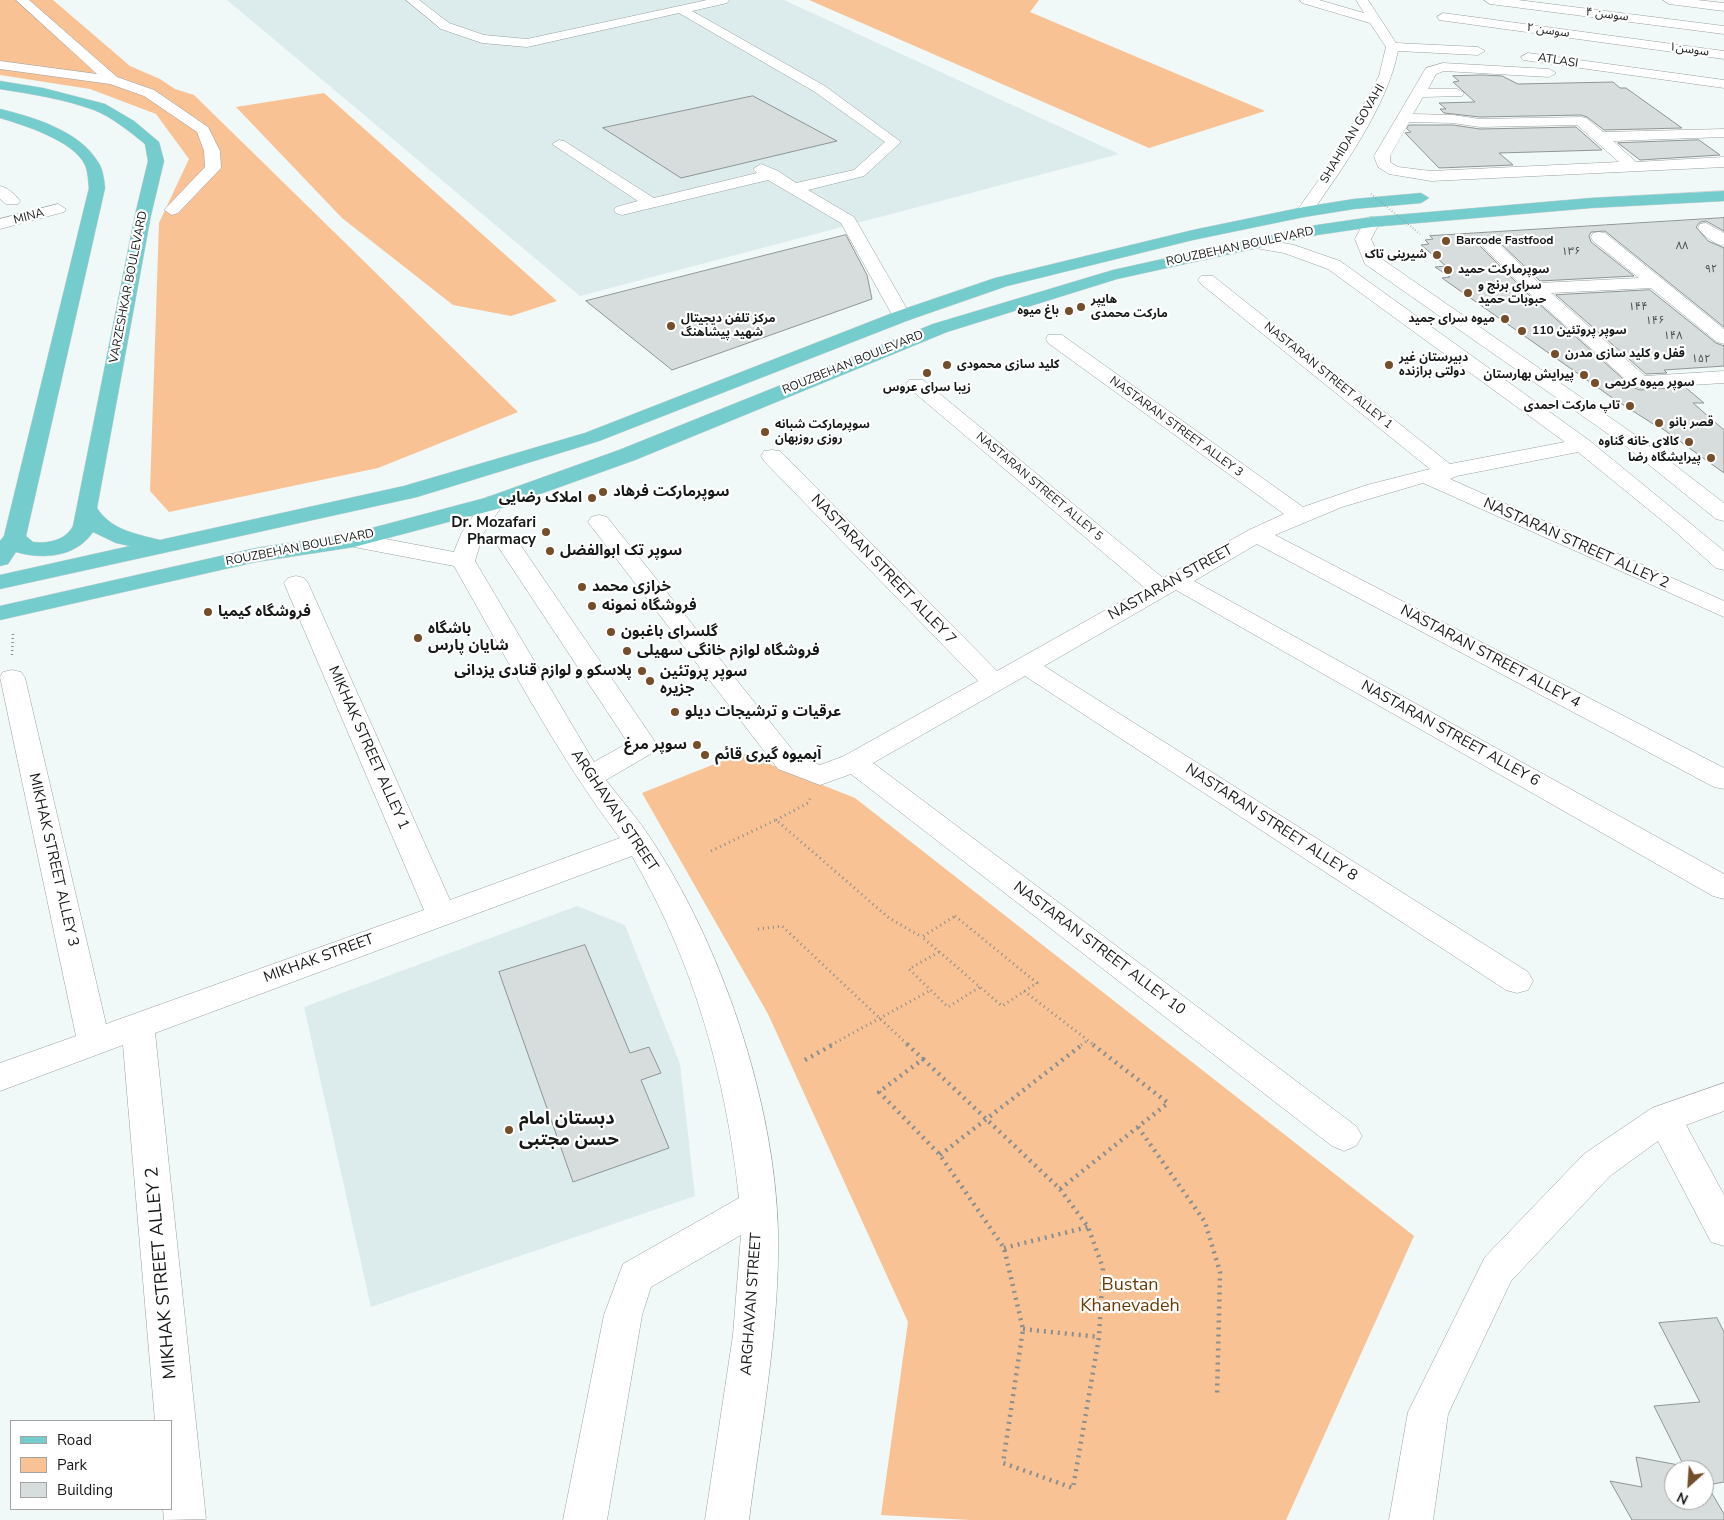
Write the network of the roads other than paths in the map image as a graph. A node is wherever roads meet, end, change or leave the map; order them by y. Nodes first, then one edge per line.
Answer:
1 (22, 0) edge
2 (412, 0) edge
3 (723, 0) edge
4 (1306, 0) edge
5 (1362, 0) edge
6 (1490, 0) edge
7 (1673, 0) edge
8 (1454, 6) dead end
9 (1724, 7) edge
10 (680, 9) junction
11 (1377, 21) junction
12 (1665, 22) junction
13 (1439, 25) junction
14 (1724, 30) edge
15 (1392, 47) junction
16 (1427, 47) junction
17 (1489, 52) dead end
18 (1724, 55) edge
19 (1519, 56) dead end
20 (1650, 60) junction
21 (2, 64) edge
22 (112, 80) junction
23 (1547, 80) dead end
24 (1724, 84) edge
25 (0, 85) edge
26 (1418, 93) junction
27 (1457, 93) dead end
28 (1700, 95) dead end
29 (1724, 98) edge
30 (0, 113) edge
31 (1404, 118) junction
32 (1724, 133) edge
33 (1600, 138) junction
34 (559, 144) dead end
35 (1340, 160) junction
36 (1724, 162) edge
37 (1383, 164) junction
38 (1631, 165) junction
39 (796, 188) junction
40 (1569, 188) dead end
41 (1724, 196) edge
42 (1437, 197) dead end
43 (650, 203) junction
44 (1591, 203) junction
45 (58, 209) dead end
46 (172, 210) dead end
47 (622, 210) dead end
48 (1304, 212) junction
49 (1372, 222) junction
50 (0, 224) edge
51 (1706, 228) dead end
52 (1599, 237) dead end
53 (1724, 241) edge
54 (1256, 243) junction
55 (1491, 246) dead end
56 (1371, 260) junction
57 (1334, 265) junction
58 (1207, 280) dead end
59 (1657, 282) junction
60 (1535, 289) junction
61 (902, 316) junction
62 (1724, 338) edge
63 (1055, 339) dead end
64 (1724, 377) edge
65 (1701, 378) junction
66 (916, 384) dead end
67 (1724, 396) edge
68 (1582, 444) junction
69 (772, 456) dead end
70 (1438, 475) junction
71 (493, 503) junction
72 (86, 508) junction
73 (1298, 514) junction
74 (1724, 514) edge
75 (599, 522) dead end
76 (1257, 535) junction
77 (15, 536) junction
78 (354, 540) junction
79 (509, 545) dead end
80 (161, 547) junction
81 (0, 558) edge
82 (463, 561) junction
83 (1724, 563) edge
84 (0, 582) edge
85 (296, 583) dead end
86 (1168, 585) junction
87 (1724, 610) edge
88 (0, 613) edge
89 (1025, 665) junction
90 (12, 678) dead end
91 (994, 683) junction
92 (854, 762) junction
93 (590, 778) junction
94 (1724, 780) edge
95 (638, 843) junction
96 (1724, 888) edge
97 (441, 914) junction
98 (1517, 981) dead end
99 (138, 1026) junction
100 (94, 1043) junction
101 (0, 1077) edge
102 (1724, 1097) edge
103 (1664, 1118) junction
104 (1344, 1136) dead end
105 (758, 1206) junction
106 (1724, 1230) edge
107 (185, 1519) edge
108 (585, 1520) edge
109 (727, 1520) edge
110 (1411, 1520) edge

1 - 22 street
2 - 10 street
3 - 10 street
4 - 11 street
5 - 11 street
6 - 12 street, سوسن ۴
7 - 9 street
7 - 12 street
8 - 13 street
10 - 39 street
11 - 15 street
12 - 14 street, سوسن ۴
12 - 20 street
13 - 16 street
13 - 20 street, سوسن ۲
15 - 16 street
15 - 35 street, SHAHIDAN GOVAHI
16 - 17 street
18 - 20 street, سوسن۱
19 - 20 street, ATLASI
20 - 24 street, ATLASI
21 - 22 street
22 - 46 street
23 - 26 street
25 - 72 main road, VARZESHKAR BOULEVARD
26 - 27 street
26 - 31 street
28 - 29 street
30 - 77 main road
31 - 33 street
31 - 37 street
32 - 33 street
33 - 38 street
34 - 43 street
35 - 37 street
35 - 48 street, SHAHIDAN GOVAHI
36 - 38 street
37 - 38 street
39 - 43 street
39 - 61 street
40 - 44 main road
41 - 44 main road, ROUZBEHAN BOULEVARD
42 - 48 main road, ROUZBEHAN BOULEVARD
43 - 47 street
44 - 49 main road, ROUZBEHAN BOULEVARD
45 - 50 street, MINA
48 - 61 main road, ROUZBEHAN BOULEVARD
49 - 54 main road, ROUZBEHAN BOULEVARD
49 - 56 street
51 - 53 street
52 - 59 street
54 - 57 street
54 - 71 main road, ROUZBEHAN BOULEVARD
55 - 60 street
56 - 57 street
56 - 74 street
57 - 68 street
58 - 70 street, NASTARAN STREET ALLEY 1
59 - 60 street
59 - 62 street
60 - 65 street
61 - 80 main road, ROUZBEHAN BOULEVARD
63 - 73 street, NASTARAN STREET ALLEY 3
64 - 65 street
65 - 67 street
66 - 86 street, NASTARAN STREET ALLEY 5
68 - 70 street, NASTARAN STREET
68 - 83 street
69 - 91 street, NASTARAN STREET ALLEY 7
70 - 73 street, NASTARAN STREET
70 - 87 street, NASTARAN STREET ALLEY 2
71 - 78 main road, ROUZBEHAN BOULEVARD
71 - 82 street
72 - 77 main road, VARZESHKAR BOULEVARD
72 - 80 main road
73 - 76 street, NASTARAN STREET
75 - 92 street, NASTARAN STREET
76 - 86 street, NASTARAN STREET
76 - 94 street, NASTARAN STREET ALLEY 4
77 - 81 main road
78 - 82 street
78 - 88 main road, ROUZBEHAN BOULEVARD
79 - 93 street
80 - 84 main road, ROUZBEHAN BOULEVARD
82 - 93 street, ARGHAVAN STREET
85 - 97 street, MIKHAK STREET ALLEY 1
86 - 89 street, NASTARAN STREET
86 - 96 street, NASTARAN STREET ALLEY 6
89 - 91 street, NASTARAN STREET
89 - 98 street, NASTARAN STREET ALLEY 8
90 - 100 street, MIKHAK STREET ALLEY 3
91 - 92 street, NASTARAN STREET
92 - 104 street, NASTARAN STREET ALLEY 10
93 - 95 street, ARGHAVAN STREET
95 - 97 street, MIKHAK STREET
95 - 105 street, ARGHAVAN STREET
97 - 99 street, MIKHAK STREET
99 - 100 street, MIKHAK STREET
99 - 107 street, MIKHAK STREET ALLEY 2
100 - 101 street, MIKHAK STREET
102 - 103 street
103 - 106 street
103 - 110 street
105 - 108 street
105 - 109 street, ARGHAVAN STREET

